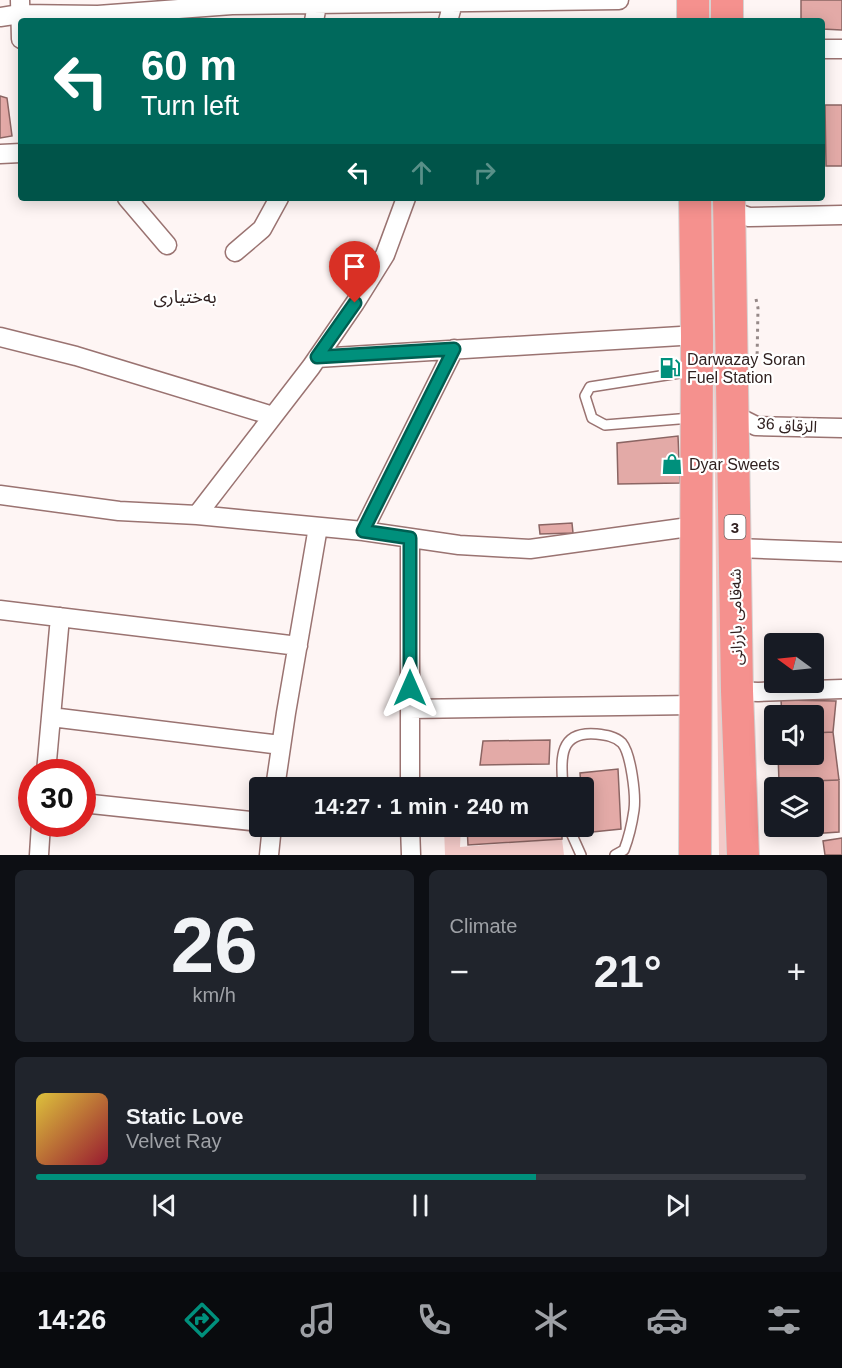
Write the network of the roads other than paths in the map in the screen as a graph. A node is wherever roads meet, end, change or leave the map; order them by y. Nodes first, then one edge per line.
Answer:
1 (619, 0) edge
2 (693, 0) edge
3 (727, 0) edge
4 (233, 2) edge
5 (453, 3) junction
6 (20, 7) edge
7 (316, 8) edge
8 (0, 17) edge
9 (449, 18) edge
10 (693, 18) edge
11 (727, 18) edge
12 (825, 49) edge
13 (842, 49) edge
14 (18, 153) edge
15 (0, 154) edge
16 (130, 201) edge
17 (277, 201) edge
18 (405, 201) edge
19 (695, 201) edge
20 (729, 204) edge
21 (842, 215) edge
22 (168, 245) dead end
23 (236, 252) dead end
24 (697, 335) junction
25 (0, 337) edge
26 (454, 349) junction
27 (317, 357) junction
28 (696, 370) junction
29 (734, 415) junction
30 (273, 416) junction
31 (697, 417) junction
32 (842, 428) edge
33 (0, 495) edge
34 (197, 515) junction
35 (696, 526) junction
36 (318, 527) junction
37 (363, 531) junction
38 (410, 538) junction
39 (736, 548) junction
40 (842, 552) edge
41 (0, 610) edge
42 (60, 617) junction
43 (297, 646) junction
44 (842, 689) edge
45 (737, 691) junction
46 (694, 705) junction
47 (410, 709) junction
48 (51, 717) junction
49 (281, 745) junction
50 (47, 759) edge
51 (277, 777) edge
52 (410, 777) edge
53 (562, 777) edge
54 (96, 804) edge
55 (249, 821) edge
56 (40, 837) edge
57 (271, 837) edge
58 (410, 837) edge
59 (572, 837) edge
60 (39, 855) edge
61 (269, 855) edge
62 (411, 855) edge
63 (581, 855) edge
64 (615, 855) edge
65 (694, 855) edge
66 (743, 855) edge

1 - 5 street
2 - 10 highway
3 - 11 highway
4 - 6 street
4 - 7 street
5 - 7 street
5 - 9 street
6 - 8 street
12 - 13 street
14 - 15 street
16 - 22 street
17 - 23 street
18 - 27 street
19 - 24 highway
20 - 21 street
20 - 29 highway, شەقامی بارزانی / 3
24 - 26 street
24 - 28 highway
25 - 30 street
26 - 27 street
26 - 37 street
27 - 30 street
28 - 31 highway
28 - 31 lane
29 - 32 street, الزقاق 36
29 - 39 highway, شەقامی بارزانی / 3
30 - 34 street
31 - 35 highway
33 - 34 street
34 - 36 street
35 - 38 street
35 - 46 highway
36 - 37 street
36 - 43 street
37 - 38 street
38 - 47 street
39 - 40 street
39 - 45 highway, شەقامی بارزانی / 3
41 - 42 street
42 - 43 street
42 - 48 street
43 - 49 street
44 - 45 street
45 - 66 highway, شەقامی بارزانی / 3
46 - 47 street
46 - 65 highway
47 - 52 street
48 - 49 street
48 - 50 street
49 - 51 street
53 - 64 lane
54 - 55 street
56 - 60 street
57 - 61 street
58 - 62 street
59 - 63 lane

